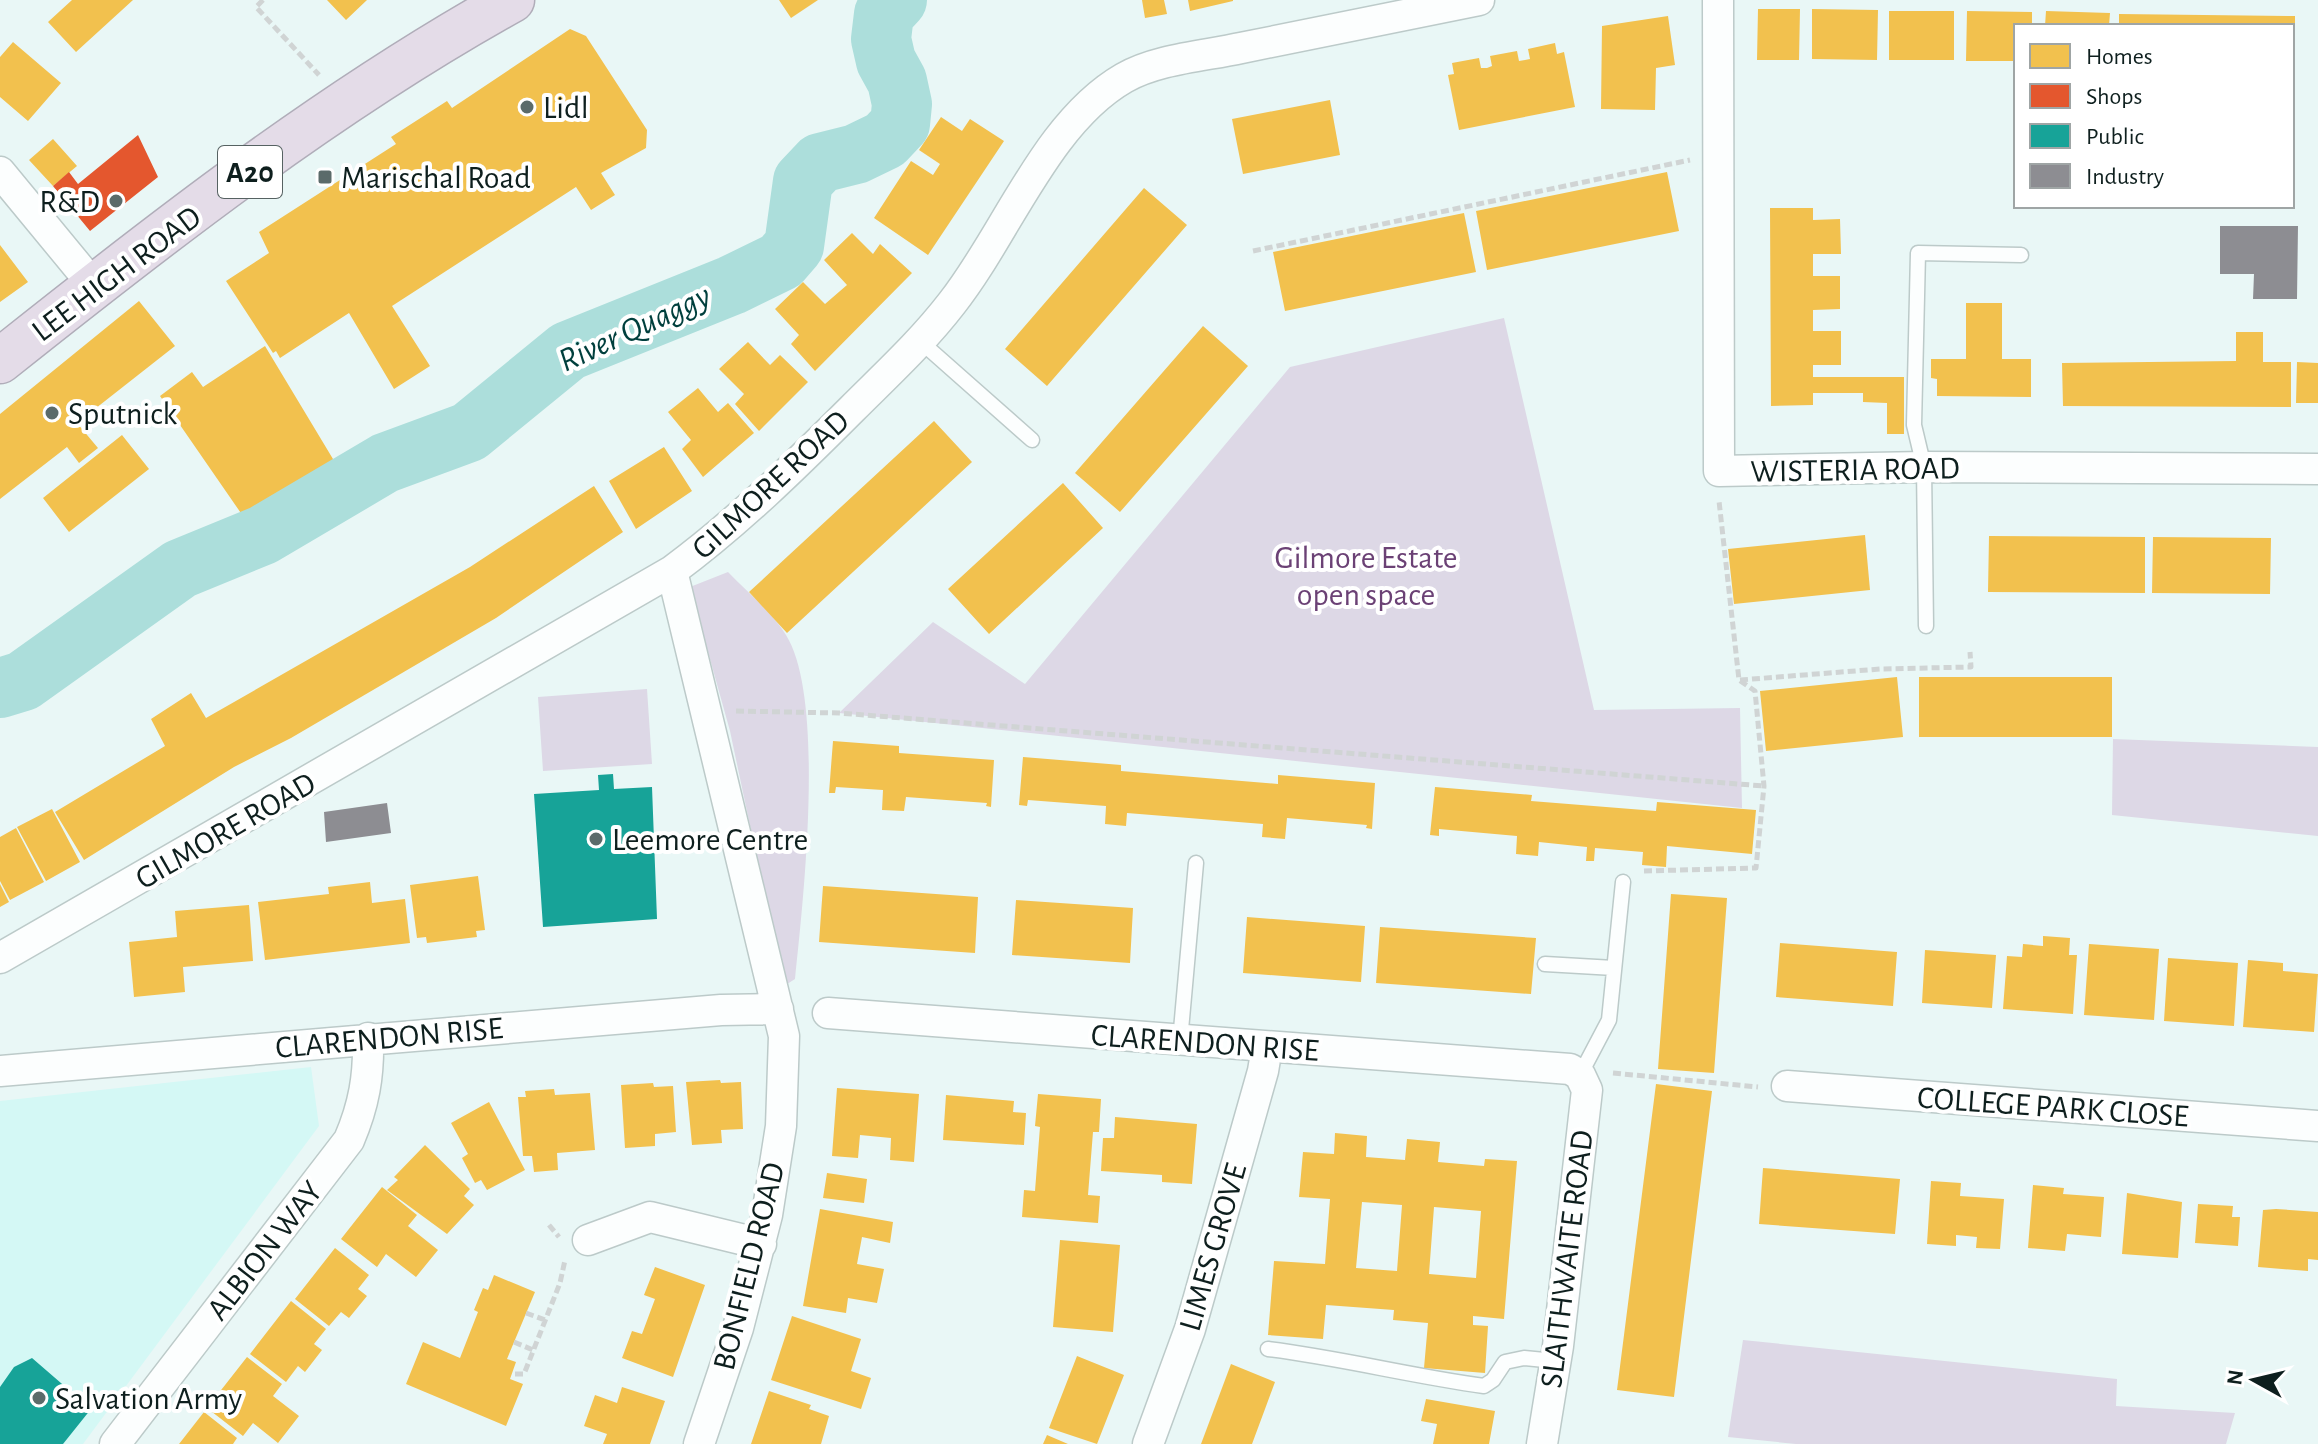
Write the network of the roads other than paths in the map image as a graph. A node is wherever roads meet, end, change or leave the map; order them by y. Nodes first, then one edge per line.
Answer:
1 (512, 0) edge
2 (1479, 0) edge
3 (1718, 0) edge
4 (0, 172) edge
5 (2021, 255) dead end
6 (94, 286) junction
7 (920, 341) junction
8 (0, 361) edge
9 (1032, 440) dead end
10 (1924, 467) junction
11 (2318, 469) edge
12 (672, 571) junction
13 (1926, 626) dead end
14 (1196, 863) dead end
15 (1623, 882) road end
16 (0, 958) edge
17 (1545, 964) dead end
18 (1614, 968) junction
19 (778, 1009) junction
20 (828, 1013) dead end
21 (368, 1038) junction
22 (1180, 1041) junction
23 (1267, 1047) junction
24 (0, 1071) edge
25 (1580, 1075) junction
26 (1787, 1086) road end
27 (2318, 1126) edge
28 (588, 1240) road end
29 (761, 1244) junction
30 (1268, 1349) dead end
31 (1555, 1361) junction
32 (115, 1444) edge
33 (699, 1444) edge
34 (1148, 1444) edge
35 (1542, 1444) edge

1 - 6 highway, LEE HIGH ROAD / A20
2 - 7 street, GILMORE ROAD
3 - 10 street, WISTERIA ROAD
4 - 6 street
5 - 10 lane
6 - 8 highway, LEE HIGH ROAD / A20
7 - 9 lane
7 - 12 street, GILMORE ROAD
10 - 11 street, WISTERIA ROAD
10 - 13 lane
12 - 16 street, GILMORE ROAD
12 - 19 street, BONFIELD ROAD
14 - 22 lane
15 - 18 lane
17 - 18 lane
18 - 25 lane
19 - 21 street, CLARENDON RISE
19 - 29 street, BONFIELD ROAD
20 - 22 street, CLARENDON RISE
21 - 24 street, CLARENDON RISE
21 - 32 street, ALBION WAY
22 - 23 street, CLARENDON RISE
23 - 25 street, CLARENDON RISE
23 - 34 street, LIMES GROVE
25 - 31 street, SLAITHWAITE ROAD
26 - 27 street, COLLEGE PARK CLOSE
28 - 29 street
29 - 33 street, BONFIELD ROAD
30 - 31 lane
31 - 35 street, SLAITHWAITE ROAD

